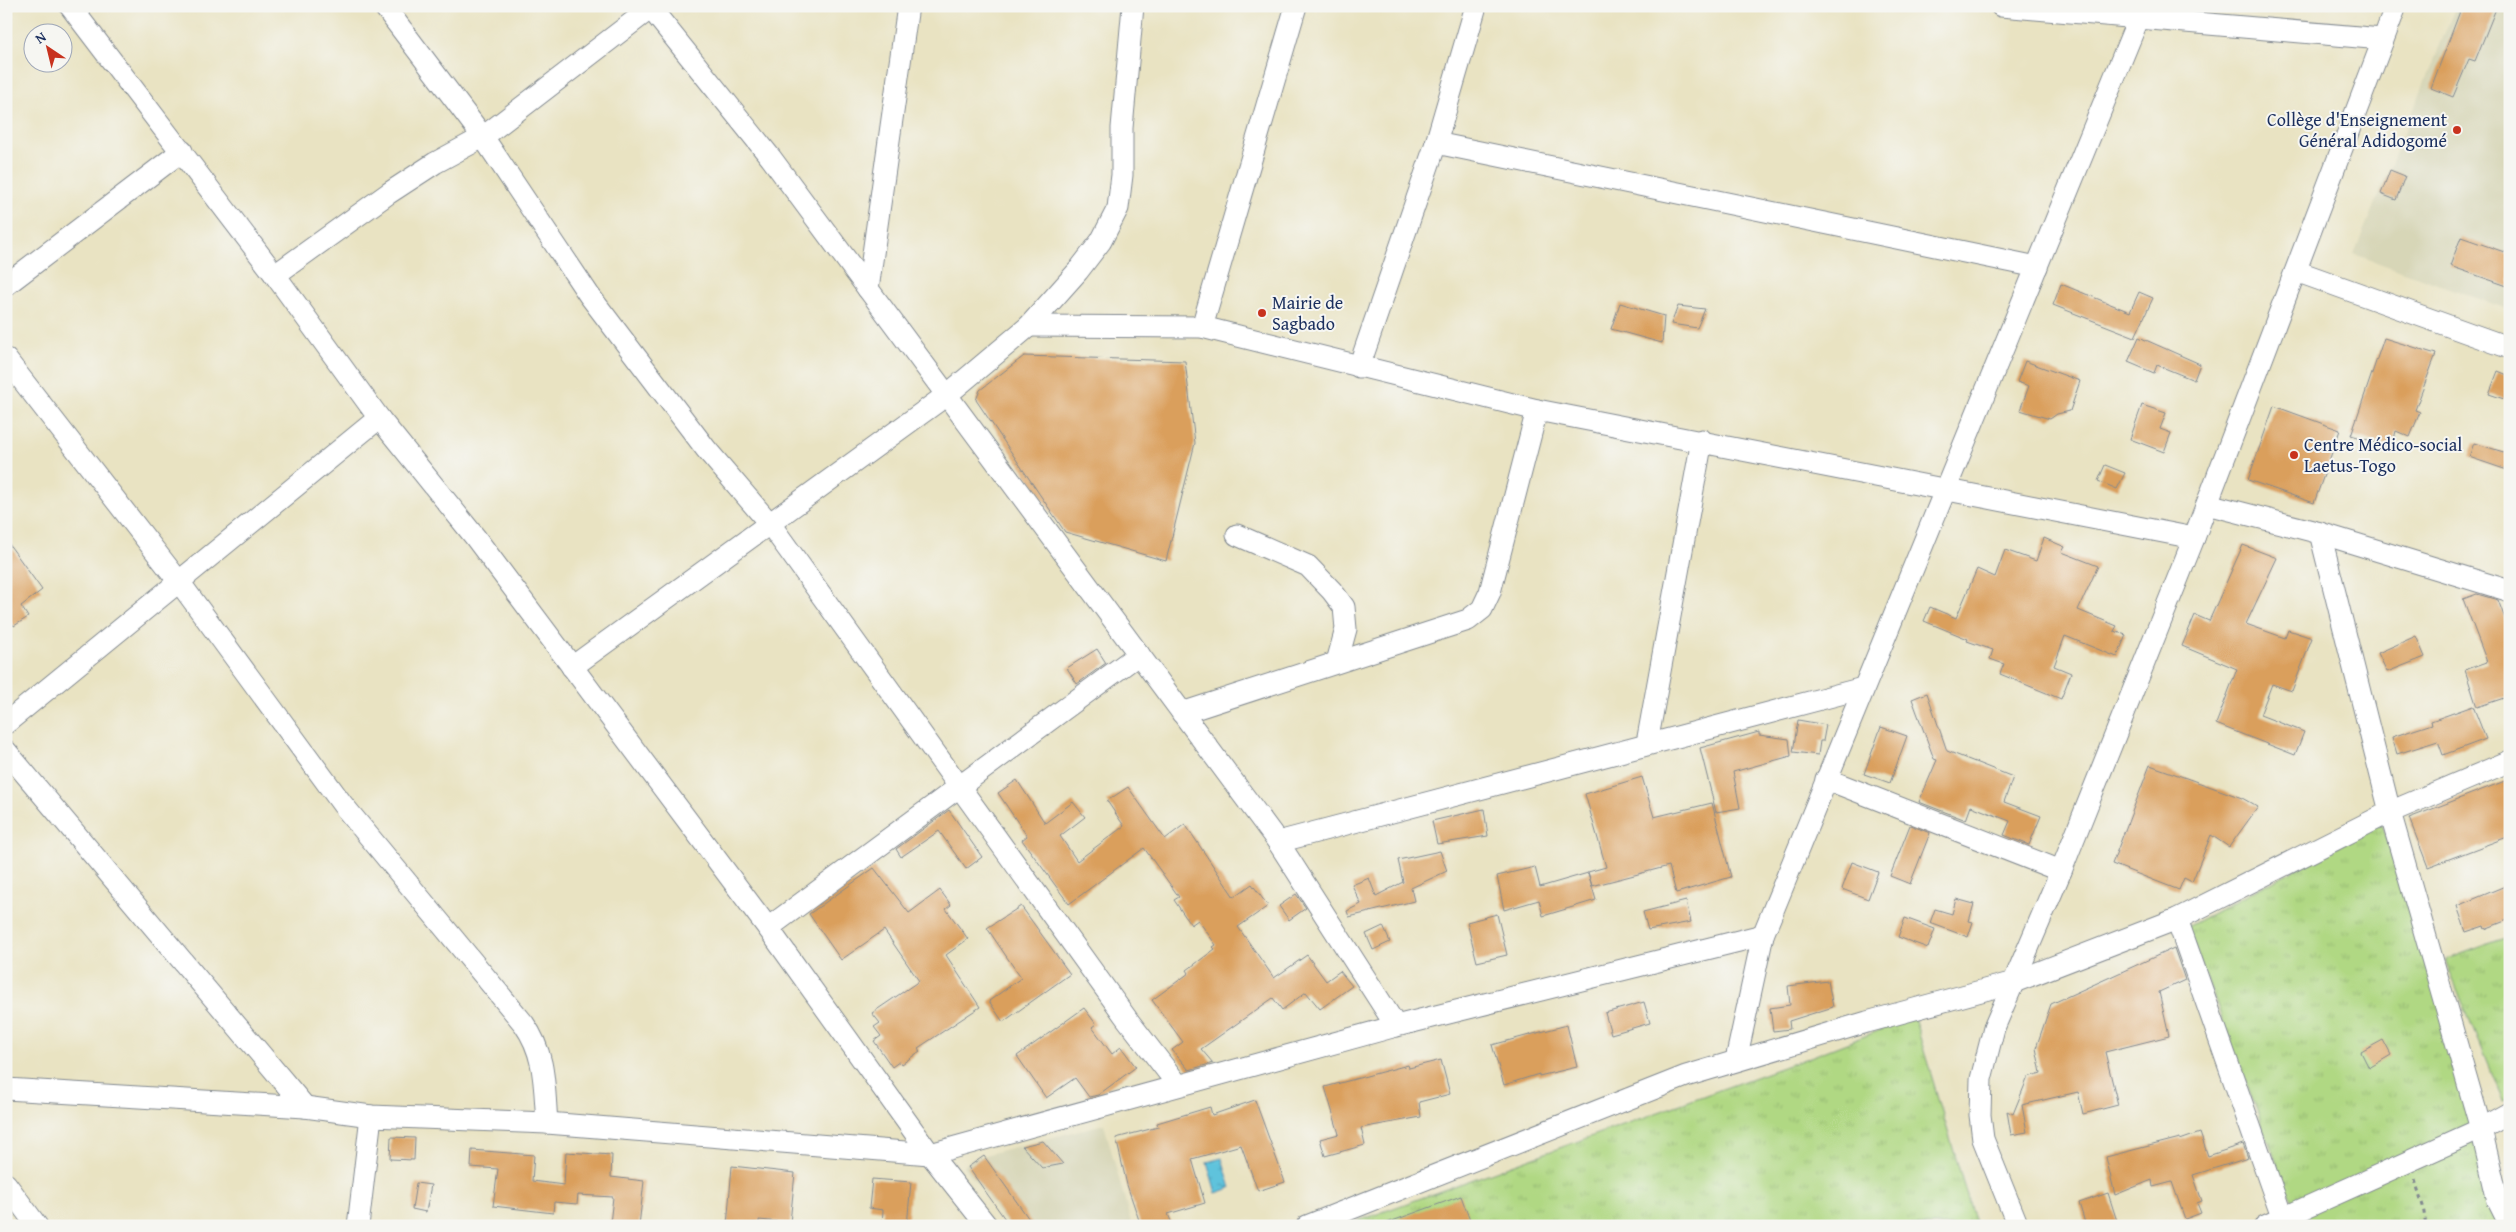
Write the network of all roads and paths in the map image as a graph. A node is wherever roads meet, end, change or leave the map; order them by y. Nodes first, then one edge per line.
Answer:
1 (70, 6) edge
2 (384, 6) edge
3 (908, 6) edge
4 (1132, 6) edge
5 (1296, 6) edge
6 (1476, 6) edge
7 (2001, 6) edge
8 (2396, 6) edge
9 (650, 7) edge
10 (2140, 17) junction
11 (2382, 38) junction
12 (483, 137) junction
13 (1436, 143) junction
14 (182, 151) junction
15 (2037, 267) junction
16 (2296, 271) junction
17 (275, 275) junction
18 (6, 285) edge
19 (868, 289) junction
20 (1029, 326) junction
21 (1202, 327) junction
22 (2510, 348) edge
23 (6, 359) edge
24 (1359, 367) junction
25 (948, 394) junction
26 (1537, 410) junction
27 (379, 418) junction
28 (1702, 440) junction
29 (1945, 489) junction
30 (2207, 504) junction
31 (770, 524) junction
32 (2320, 533) junction
33 (1237, 535) dead end
34 (2194, 538) junction
35 (180, 583) junction
36 (2510, 591) edge
37 (1139, 654) junction
38 (1338, 662) junction
39 (572, 667) junction
40 (1863, 688) junction
41 (1182, 713) junction
42 (6, 723) edge
43 (1647, 743) junction
44 (6, 751) edge
45 (2510, 761) edge
46 (1826, 779) junction
47 (960, 786) junction
48 (2390, 812) junction
49 (1278, 842) junction
50 (2061, 871) junction
51 (2177, 919) junction
52 (768, 928) junction
53 (1763, 935) junction
54 (2014, 982) junction
55 (1396, 1026) junction
56 (1736, 1060) junction
57 (1178, 1085) junction
58 (6, 1089) edge
59 (305, 1107) junction
60 (2510, 1113) edge
61 (372, 1116) junction
62 (547, 1123) junction
63 (2481, 1129) junction
64 (930, 1154) junction
65 (2408, 1160) junction
66 (6, 1184) edge
67 (2274, 1222) edge
68 (37, 1226) edge
69 (358, 1226) edge
70 (987, 1226) edge
71 (1307, 1226) edge
72 (2018, 1226) edge
73 (2426, 1226) edge
74 (2510, 1226) edge

1 - 14 street
2 - 12 street
3 - 19 street
4 - 20 street
5 - 21 street
6 - 13 street
7 - 10 street
8 - 11 street
9 - 12 street
9 - 19 street
10 - 11 street
10 - 15 street
11 - 16 street
12 - 17 street
12 - 31 street
13 - 15 street
13 - 24 street
14 - 17 street
14 - 18 street
15 - 29 street
16 - 22 street
16 - 30 street
17 - 27 street
19 - 25 street
20 - 21 street
20 - 25 street
21 - 24 street
23 - 35 street
24 - 26 street
25 - 31 street
25 - 37 street
26 - 28 street
26 - 38 street
27 - 35 street
27 - 39 street
28 - 29 street
28 - 43 street
29 - 34 street
29 - 40 street
30 - 32 street
30 - 34 street
31 - 39 street
31 - 47 street
32 - 36 street
32 - 48 street
33 - 38 street
34 - 50 street
35 - 42 street
35 - 62 street
37 - 41 street
37 - 47 street
38 - 41 street
39 - 52 street
40 - 43 street
40 - 46 street
41 - 49 street
43 - 49 street
44 - 59 street
45 - 48 street
46 - 50 street
46 - 53 street
47 - 52 street
47 - 57 street
48 - 51 street
48 - 63 street
49 - 55 street
50 - 54 street
51 - 54 street
51 - 67 street
52 - 64 street
53 - 55 street
53 - 56 street
54 - 56 street
54 - 72 street
55 - 57 street
56 - 71 street
57 - 64 street
58 - 59 street
59 - 61 street
60 - 63 street
61 - 62 street
61 - 69 street
62 - 64 street
63 - 65 street
63 - 74 street
64 - 70 street
65 - 67 street
65 - 73 path
66 - 68 street

